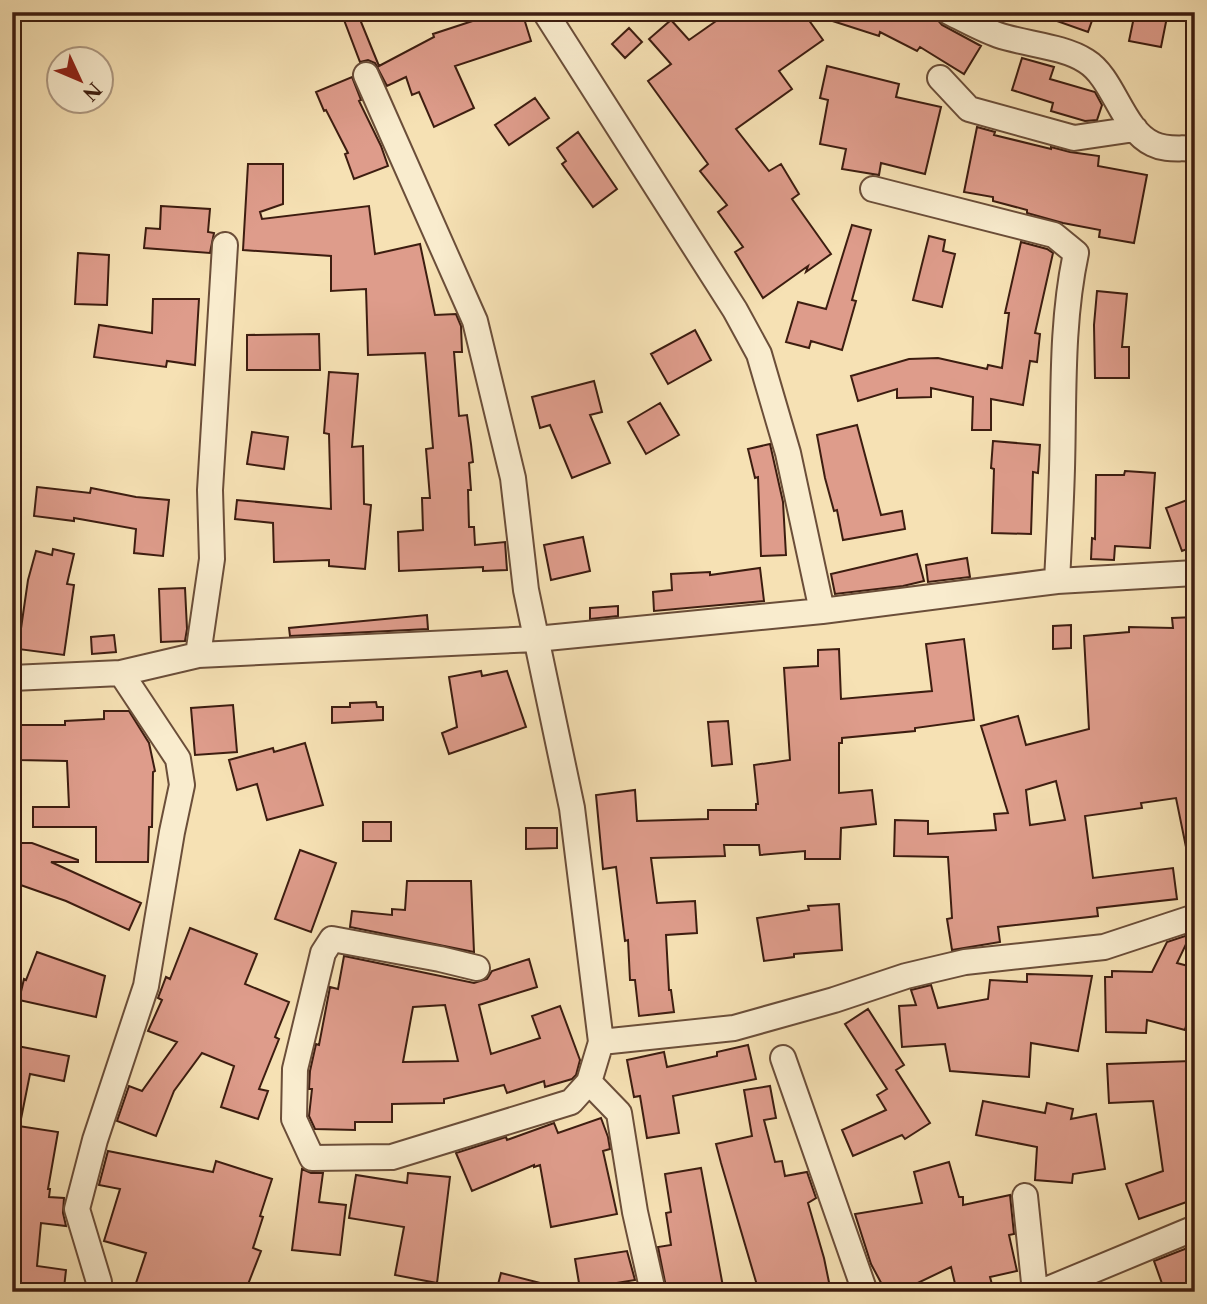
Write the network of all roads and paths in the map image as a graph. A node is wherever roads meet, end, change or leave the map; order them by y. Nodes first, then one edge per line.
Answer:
1 (949, 12) edge
2 (552, 15) edge
3 (366, 75) dead end
4 (940, 78) dead end
5 (1135, 129) junction
6 (1195, 149) edge
7 (873, 189) dead end
8 (225, 245) dead end
9 (1195, 573) edge
10 (1057, 581) junction
11 (822, 611) junction
12 (536, 639) junction
13 (198, 655) junction
14 (121, 673) junction
15 (12, 678) edge
16 (1195, 917) edge
17 (477, 968) dead end
18 (601, 1042) junction
19 (783, 1058) dead end
20 (589, 1082) junction
21 (1025, 1196) dead end
22 (1195, 1228) edge
23 (97, 1292) edge
24 (653, 1292) edge
25 (865, 1292) edge
26 (1035, 1292) edge
27 (1041, 1292) edge

1 - 5 street
2 - 11 street
3 - 12 street
4 - 5 street
5 - 6 street
7 - 10 street
8 - 13 street
9 - 10 street
10 - 11 street
11 - 12 street
12 - 13 street
12 - 18 street
13 - 14 street
14 - 15 street
14 - 23 street
16 - 18 street
17 - 20 street
18 - 20 street
19 - 25 street
20 - 24 street
21 - 26 street
22 - 27 street

